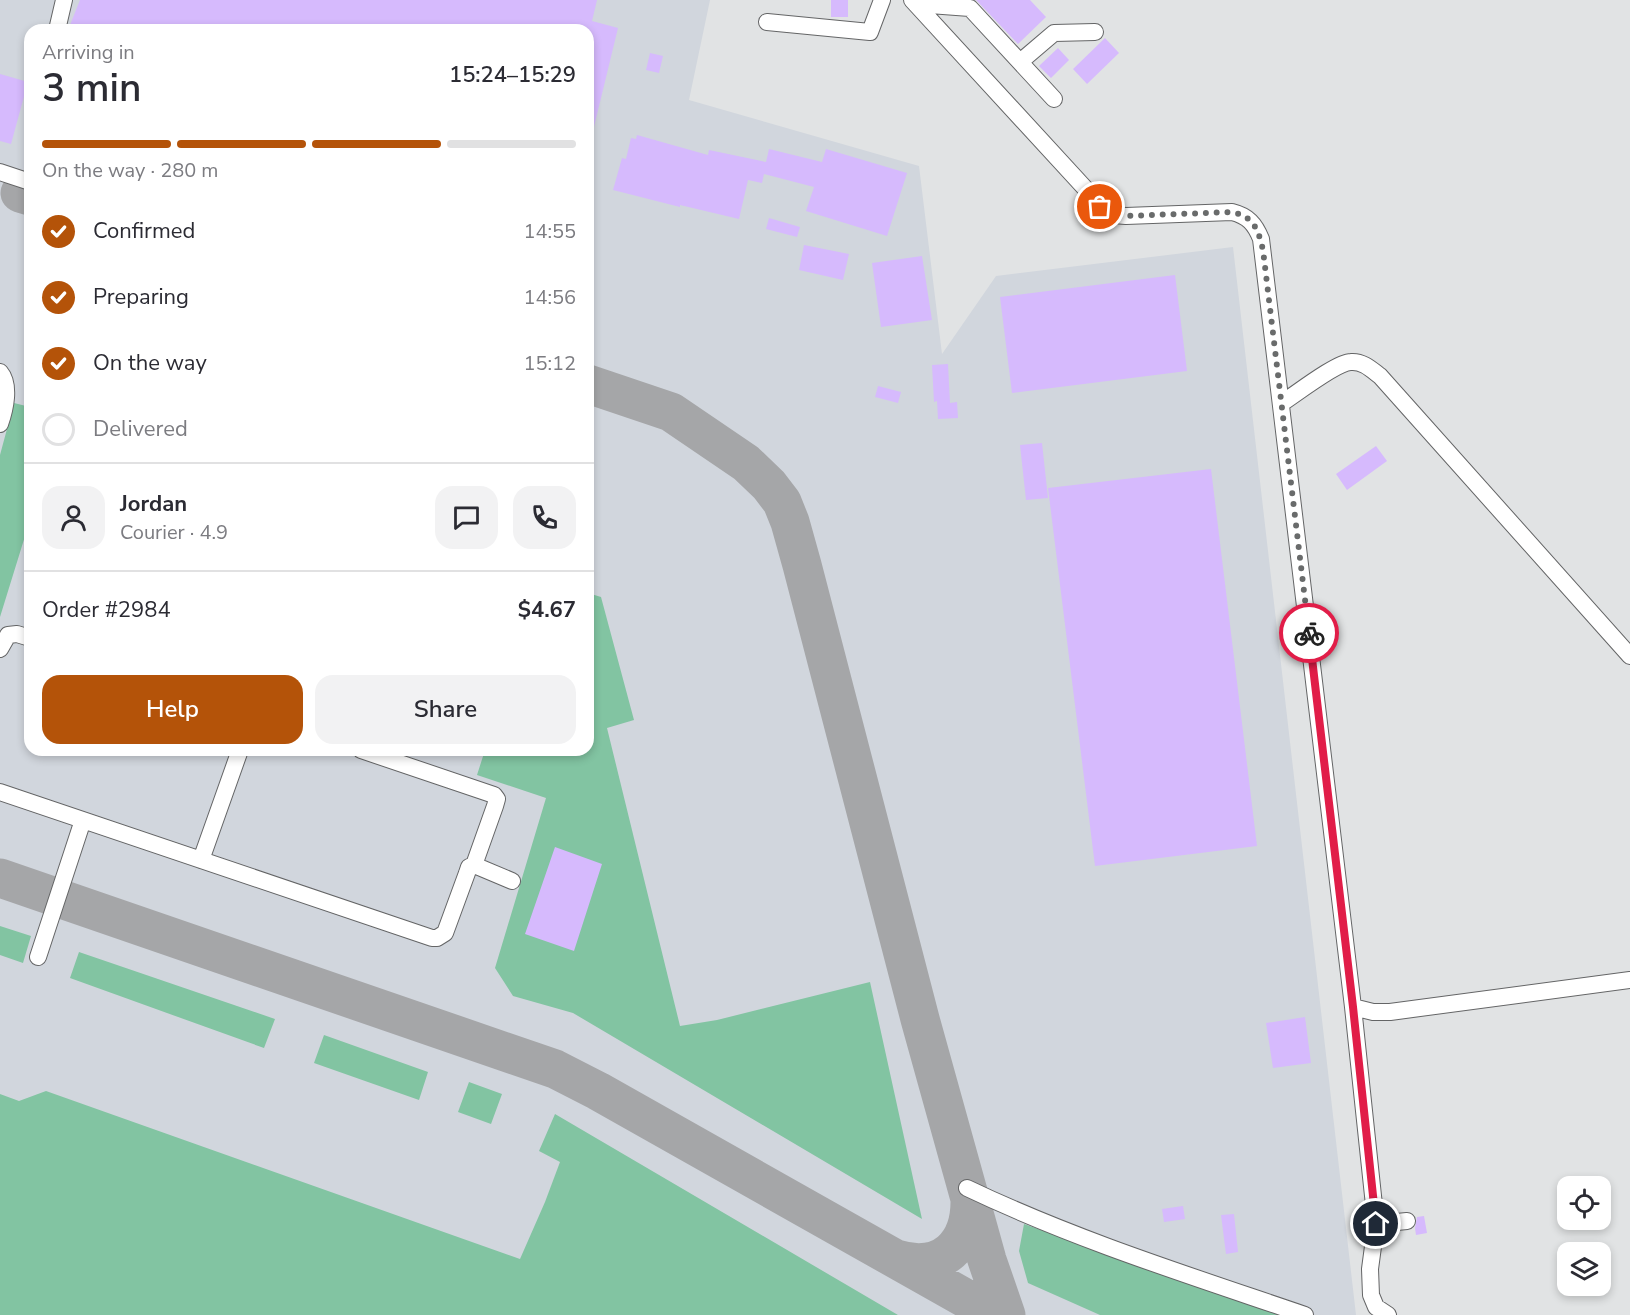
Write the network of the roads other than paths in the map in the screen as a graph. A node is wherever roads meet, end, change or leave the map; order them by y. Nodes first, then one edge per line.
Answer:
1 (64, 0) edge
2 (882, 0) edge
3 (914, 2) edge
4 (767, 22) dead end
5 (58, 24) edge
6 (1095, 32) dead end
7 (1020, 62) junction
8 (1054, 99) dead end
9 (0, 172) edge
10 (24, 180) edge
11 (0, 372) edge
12 (1282, 403) junction
13 (0, 424) edge
14 (24, 636) edge
15 (0, 649) edge
16 (1630, 656) edge
17 (238, 756) edge
18 (379, 756) edge
19 (0, 792) edge
20 (83, 820) junction
21 (201, 860) junction
22 (474, 866) junction
23 (512, 881) dead end
24 (38, 957) dead end
25 (1630, 980) edge
26 (1353, 1007) junction
27 (967, 1188) dead end
28 (1407, 1221) dead end
29 (1376, 1224) junction
30 (1305, 1315) edge
31 (1388, 1315) edge

1 - 5 lane
2 - 4 lane
3 - 7 lane
3 - 12 lane
6 - 7 lane
7 - 8 lane
9 - 10 lane
11 - 13 lane
12 - 16 lane
12 - 26 lane
14 - 15 lane
17 - 21 lane
18 - 22 lane
19 - 20 lane
20 - 21 lane
20 - 24 lane
21 - 22 lane
22 - 23 lane
25 - 26 lane
26 - 29 lane
27 - 30 lane
28 - 29 lane
29 - 31 lane

